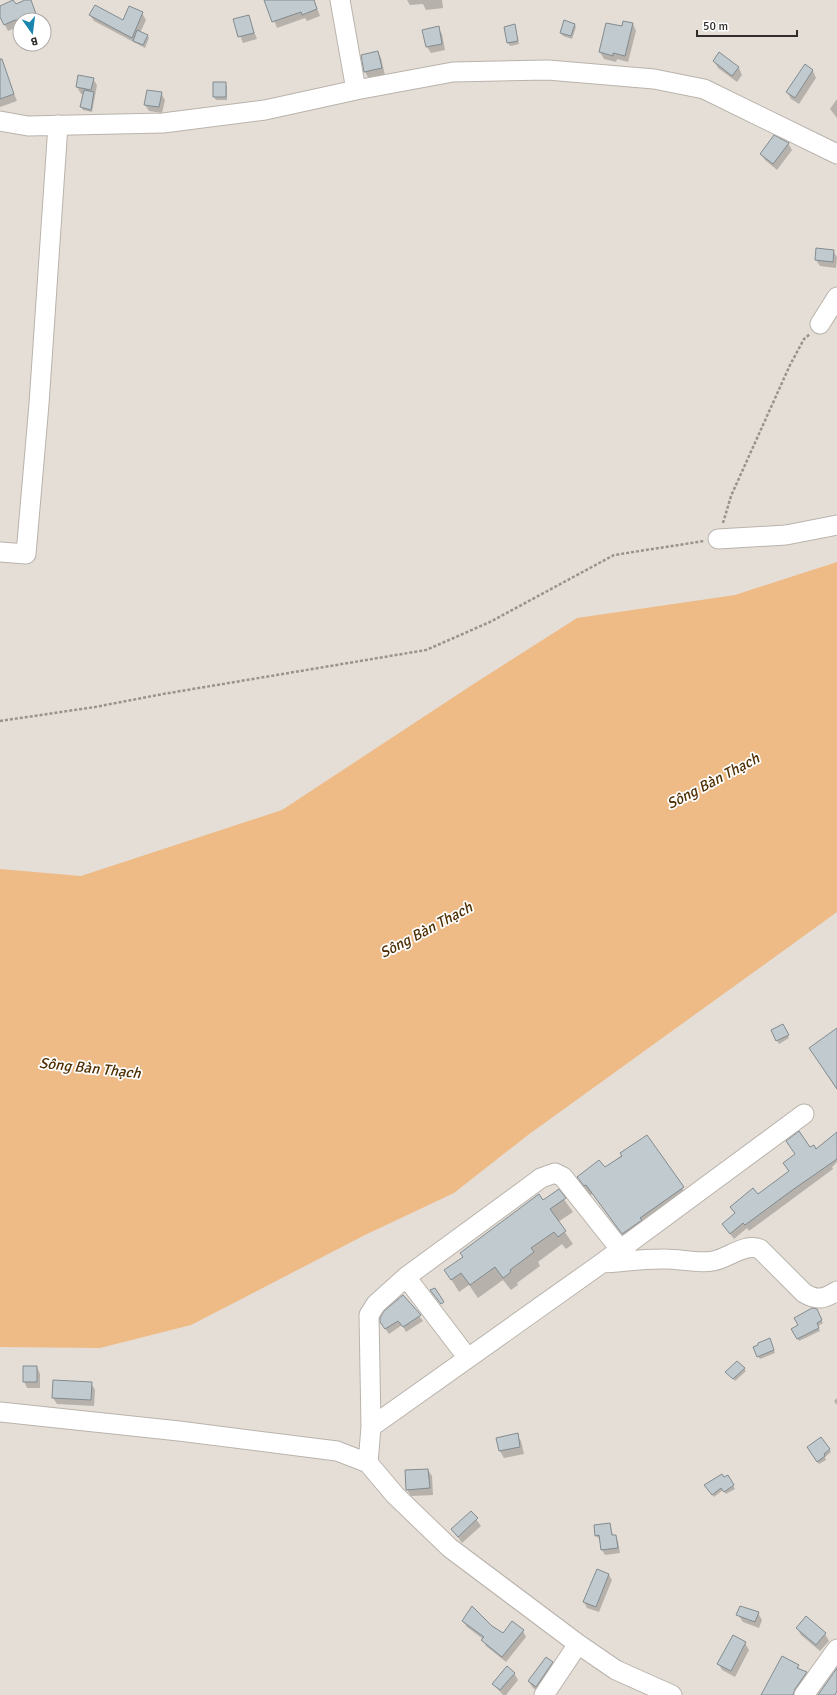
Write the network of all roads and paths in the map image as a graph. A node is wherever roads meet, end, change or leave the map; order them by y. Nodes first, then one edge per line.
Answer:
1 (340, 0) edge
2 (356, 90) junction
3 (0, 121) edge
4 (58, 125) junction
5 (837, 154) edge
6 (837, 297) edge
7 (820, 324) joint
8 (837, 525) edge
9 (718, 539) junction
10 (0, 552) edge
11 (0, 721) edge
12 (804, 1114) dead end
13 (620, 1249) junction
14 (602, 1263) junction
15 (406, 1277) junction
16 (837, 1291) edge
17 (467, 1357) junction
18 (0, 1412) edge
19 (371, 1427) junction
20 (368, 1463) junction
21 (578, 1644) junction
22 (837, 1649) edge
23 (544, 1695) edge
24 (672, 1695) edge
25 (804, 1695) edge

1 - 2 street
2 - 4 street
2 - 5 street
3 - 4 street
4 - 10 street
6 - 7 street
7 - 9 path
8 - 9 street
9 - 11 path
12 - 13 street
13 - 14 street
13 - 15 street
14 - 16 street
14 - 17 street
15 - 17 street
15 - 19 street
17 - 19 street
18 - 20 street
19 - 20 street
20 - 21 street
21 - 23 street
21 - 24 street
22 - 25 street

